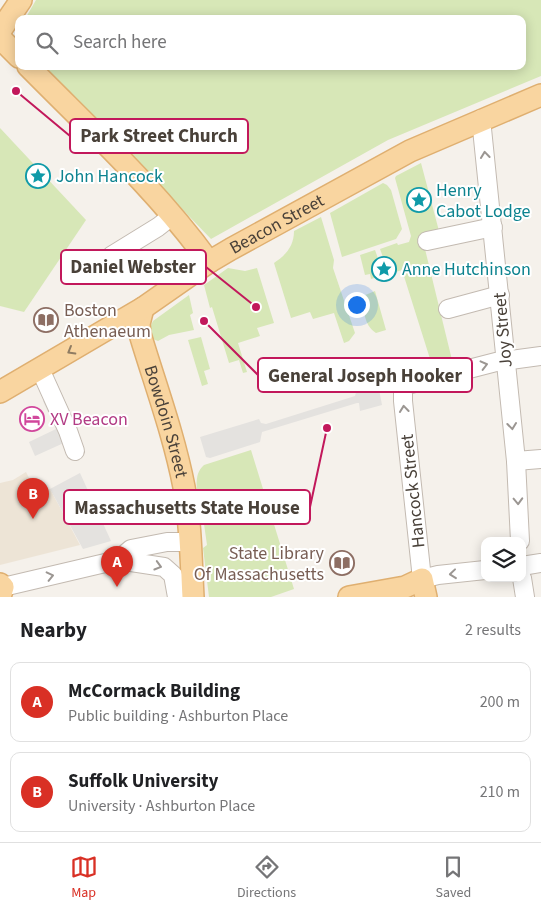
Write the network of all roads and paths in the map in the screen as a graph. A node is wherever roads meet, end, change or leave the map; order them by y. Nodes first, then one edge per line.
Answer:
1 (21, 0) edge
2 (0, 31) edge
3 (0, 38) edge
4 (15, 53) edge
5 (32, 70) edge
6 (541, 95) edge
7 (481, 119) junction
8 (172, 216) junction
9 (493, 227) junction
10 (427, 242) dead end
11 (111, 256) dead end
12 (209, 262) junction
13 (500, 295) junction
14 (143, 308) junction
15 (448, 309) dead end
16 (541, 356) edge
17 (505, 360) junction
18 (40, 369) junction
19 (0, 392) edge
20 (75, 452) dead end
21 (541, 459) edge
22 (516, 462) junction
23 (520, 537) edge
24 (189, 542) junction
25 (118, 560) junction
26 (541, 564) edge
27 (526, 566) edge
28 (481, 571) edge
29 (523, 582) edge
30 (424, 588) edge
31 (1, 589) edge
32 (177, 597) edge
33 (193, 597) edge
34 (355, 597) edge
35 (525, 597) edge

1 - 2 main road
3 - 4 main road
5 - 8 main road
6 - 7 main road, Beacon Street
9 -> 7 street, Joy Street
7 - 12 main road, Beacon Street
8 - 11 street
8 - 12 main road
9 - 10 street
9 - 13 street, Joy Street
12 - 14 main road, Beacon Street
13 - 15 street
13 - 17 street, Joy Street
14 -> 18 main road, Beacon Street
14 - 24 main road, Bowdoin Street
16 - 17 street
17 -> 22 street, Joy Street
30 -> 17 street, Hancock Street
18 - 19 main road, Beacon Street
18 - 20 street
21 - 22 street
22 -> 23 street, Joy Street
24 - 25 street
24 - 33 main road, Bowdoin Street
31 -> 25 street
25 -> 32 street
26 - 27 street
28 -> 30 street
29 - 35 street
30 - 34 main road

